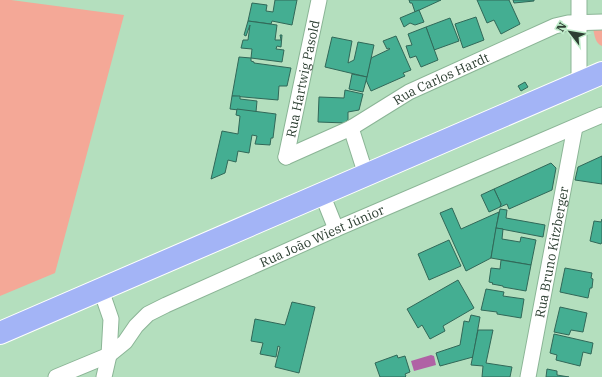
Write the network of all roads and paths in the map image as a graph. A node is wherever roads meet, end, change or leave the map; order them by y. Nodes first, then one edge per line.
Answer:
1 (319, 0) edge
2 (579, 0) edge
3 (579, 22) junction
4 (602, 22) edge
5 (602, 73) edge
6 (579, 83) junction
7 (602, 115) edge
8 (575, 127) junction
9 (351, 128) junction
10 (286, 157) joint
11 (366, 175) junction
12 (322, 194) junction
13 (336, 230) junction
14 (101, 290) junction
15 (0, 333) edge
16 (109, 355) junction
17 (56, 377) edge
18 (104, 377) edge
19 (528, 377) edge

1 - 10 street, Rua Hartwig Pasold
2 - 3 street
3 - 4 street, Rua Carlos Hardt
3 - 6 street
3 - 9 street, Rua Carlos Hardt
5 - 6 highway
6 - 11 highway
7 - 8 street, Rua João Wiest Júnior
8 - 13 street, Rua João Wiest Júnior
8 - 19 street, Rua Bruno Kitzberger
9 - 10 street, Rua Carlos Hardt
9 - 11 street
11 - 12 highway
12 - 13 street
12 - 14 highway
13 - 16 street, Rua João Wiest Júnior
14 - 15 highway
14 - 16 street
16 - 17 street, Rua João Wiest Júnior
16 - 18 street

